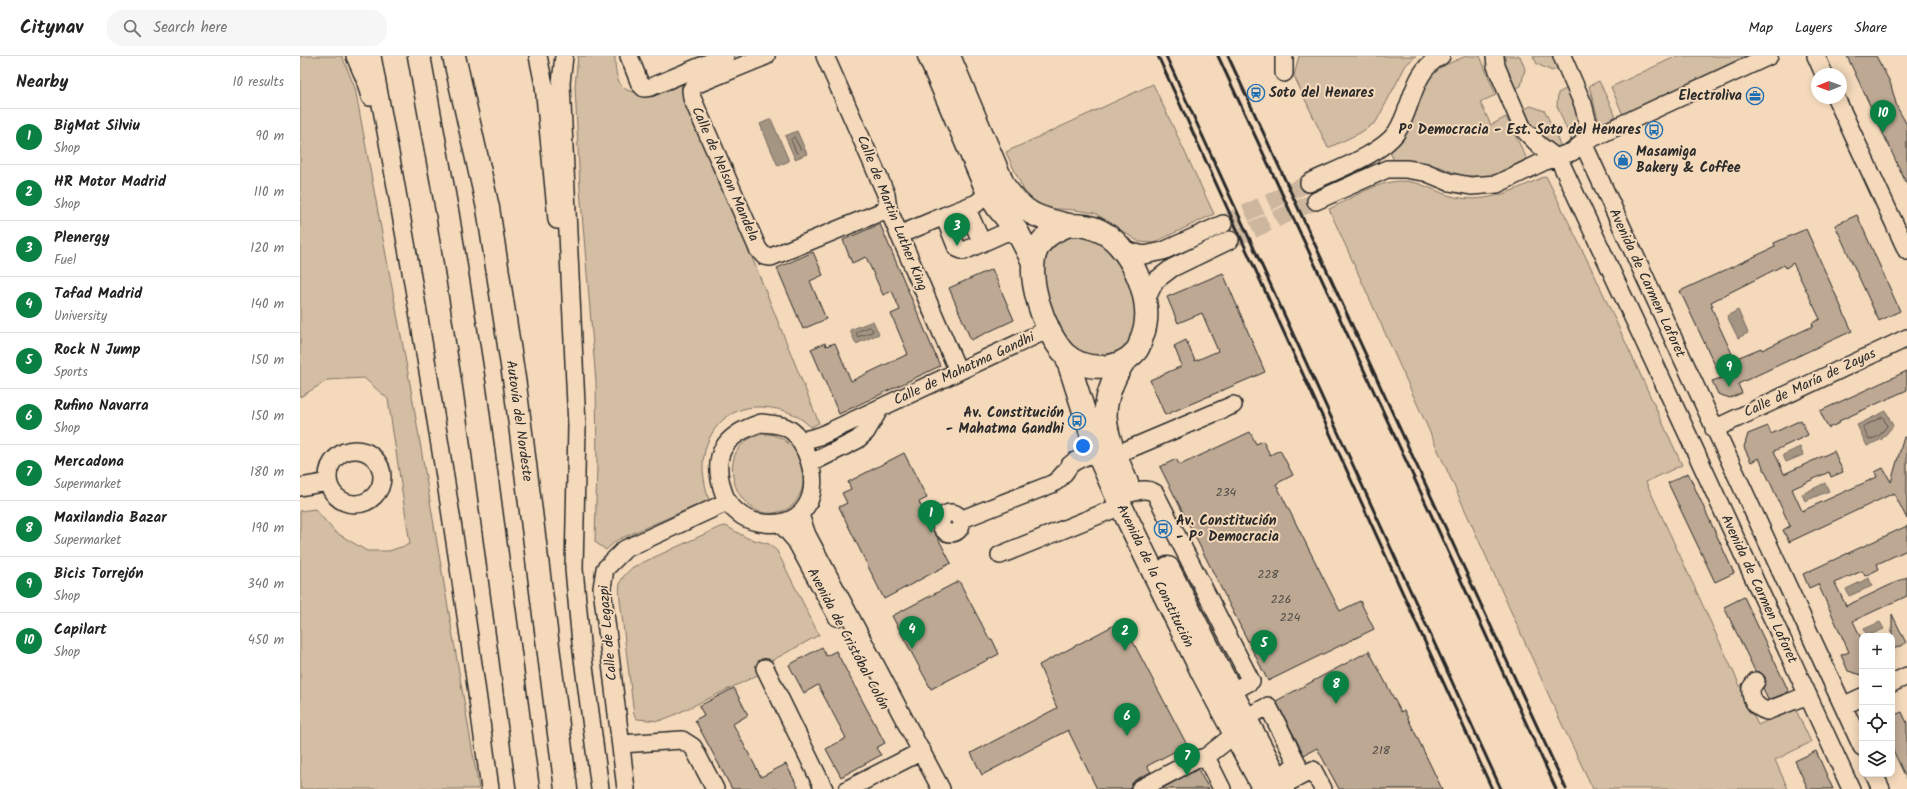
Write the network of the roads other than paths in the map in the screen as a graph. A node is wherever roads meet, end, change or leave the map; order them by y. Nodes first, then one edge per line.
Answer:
1 (355, 56) edge
2 (372, 56) edge
3 (405, 56) edge
4 (419, 56) edge
5 (454, 56) edge
6 (470, 56) edge
7 (538, 56) edge
8 (564, 56) edge
9 (629, 56) edge
10 (725, 56) edge
11 (766, 56) edge
12 (826, 56) edge
13 (929, 56) edge
14 (1284, 56) edge
15 (1441, 56) edge
16 (1494, 56) edge
17 (1562, 56) edge
18 (1769, 56) edge
19 (1816, 56) edge
20 (953, 57) edge
21 (1821, 68) edge
22 (1284, 73) dead end
23 (1839, 104) edge
24 (1584, 142) junction
25 (1556, 157) junction
26 (1309, 183) tunnel mouth
27 (988, 193) junction
28 (1316, 201) tunnel mouth
29 (966, 207) junction
30 (488, 208) junction
31 (888, 209) junction
32 (448, 216) junction
33 (944, 216) junction
34 (1223, 224) tunnel mouth
35 (1069, 225) junction
36 (1017, 231) junction
37 (899, 235) junction
38 (1230, 240) tunnel mouth
39 (982, 243) junction
40 (1123, 250) junction
41 (1907, 251) edge
42 (1032, 260) junction
43 (1145, 302) junction
44 (1049, 329) junction
45 (1907, 338) edge
46 (1066, 355) junction
47 (1124, 361) junction
48 (958, 371) junction
49 (575, 385) junction
50 (432, 394) junction
51 (1233, 405) dead end
52 (880, 408) junction
53 (1714, 429) junction
54 (1690, 439) junction
55 (801, 441) junction
56 (1106, 454) junction
57 (811, 463) junction
58 (328, 482) dead end
59 (300, 487) edge
60 (1126, 500) junction
61 (727, 502) junction
62 (800, 515) junction
63 (960, 520) dead end
64 (780, 524) junction
65 (1000, 556) dead end
66 (765, 668) dead end
67 (1907, 676) edge
68 (1756, 681) dead end
69 (1895, 682) edge
70 (1808, 694) junction
71 (1859, 698) edge
72 (1843, 706) junction
73 (1818, 717) junction
74 (1240, 726) junction
75 (1859, 741) edge
76 (621, 744) junction
77 (917, 754) junction
78 (1206, 757) junction
79 (1875, 777) edge
80 (1276, 786) edge
81 (490, 789) edge
82 (528, 789) edge
83 (566, 789) edge
84 (600, 789) edge
85 (626, 789) edge
86 (715, 789) edge
87 (824, 789) edge
88 (848, 789) edge
89 (929, 789) edge
90 (941, 789) edge
91 (1140, 789) edge
92 (1222, 789) edge
93 (1322, 789) edge
94 (1851, 789) edge
95 (1881, 789) edge

1 - 50 street
2 - 50 street
3 - 32 main road
4 - 32 main road
5 - 30 main road, Autovía del Nordeste
6 - 30 main road
7 - 49 street
8 - 49 street
9 - 10 street
11 - 31 street, Calle de Nelson Mandela
12 - 31 street, Calle de Martin Luther King
13 - 27 main road
14 - 22 street
15 - 26 street
16 - 25 street
17 - 24 street
18 - 24 street
19 - 21 street
20 - 35 main road
23 - 41 street
24 - 25 street
24 - 53 street, Avenida de Carmen Laforet
25 - 28 street
25 - 54 street, Avenida de Carmen Laforet
27 - 29 street
27 - 36 main road
29 - 33 street
29 - 39 street
30 - 83 main road, Autovía del Nordeste
31 - 37 street, Calle de Martin Luther King
32 - 82 main road
33 - 37 street
33 - 39 street
34 - 40 street
35 - 40 main road
35 - 42 main road
36 - 39 street
36 - 42 main road
37 - 48 street, Calle de Martin Luther King
38 - 43 street
40 - 43 main road
42 - 44 main road
43 - 47 main road
44 - 46 main road
44 - 48 street, Calle de Mahatma Gandhi
45 - 53 street, Calle de María de Zayas
46 - 47 main road
46 - 56 main road, Avenida de la Constitución
47 - 56 main road, Avenida de la Constitución
48 - 52 street, Calle de Mahatma Gandhi
49 - 84 street
50 - 81 street
51 - 56 street
52 - 55 street, Calle de Mahatma Gandhi
52 - 57 street, Calle de Mahatma Gandhi
53 - 54 street
53 - 54 street
53 - 72 street, Avenida de Carmen Laforet
54 - 70 street, Avenida de Carmen Laforet
55 - 57 street
55 - 61 street
56 - 60 main road, Avenida de la Constitución
56 - 63 street
57 - 62 street
58 - 59 street
60 - 65 street
60 - 74 main road, Avenida de la Constitución
60 - 74 main road, Avenida de la Constitución
61 - 64 street
61 - 76 street, Calle de Legazpi
62 - 64 street
62 - 77 street, Avenida de Cristóbal Colón
64 - 77 street, Avenida de Cristóbal Colón
66 - 87 street
67 - 69 street
68 - 70 street
70 - 73 street, Avenida de Carmen Laforet
71 - 72 street
72 - 73 street
72 - 73 street
72 - 75 street, Avenida de Carmen Laforet
73 - 94 street, Avenida de Carmen Laforet
74 - 78 street
74 - 80 main road, Avenida de la Constitución
76 - 85 street, Calle de Legazpi
76 - 86 street
77 - 88 street
77 - 89 street, Avenida de Cristóbal Colón
77 - 90 street, Avenida de Cristóbal Colón
78 - 91 street
78 - 92 street
79 - 95 street
80 - 93 street

